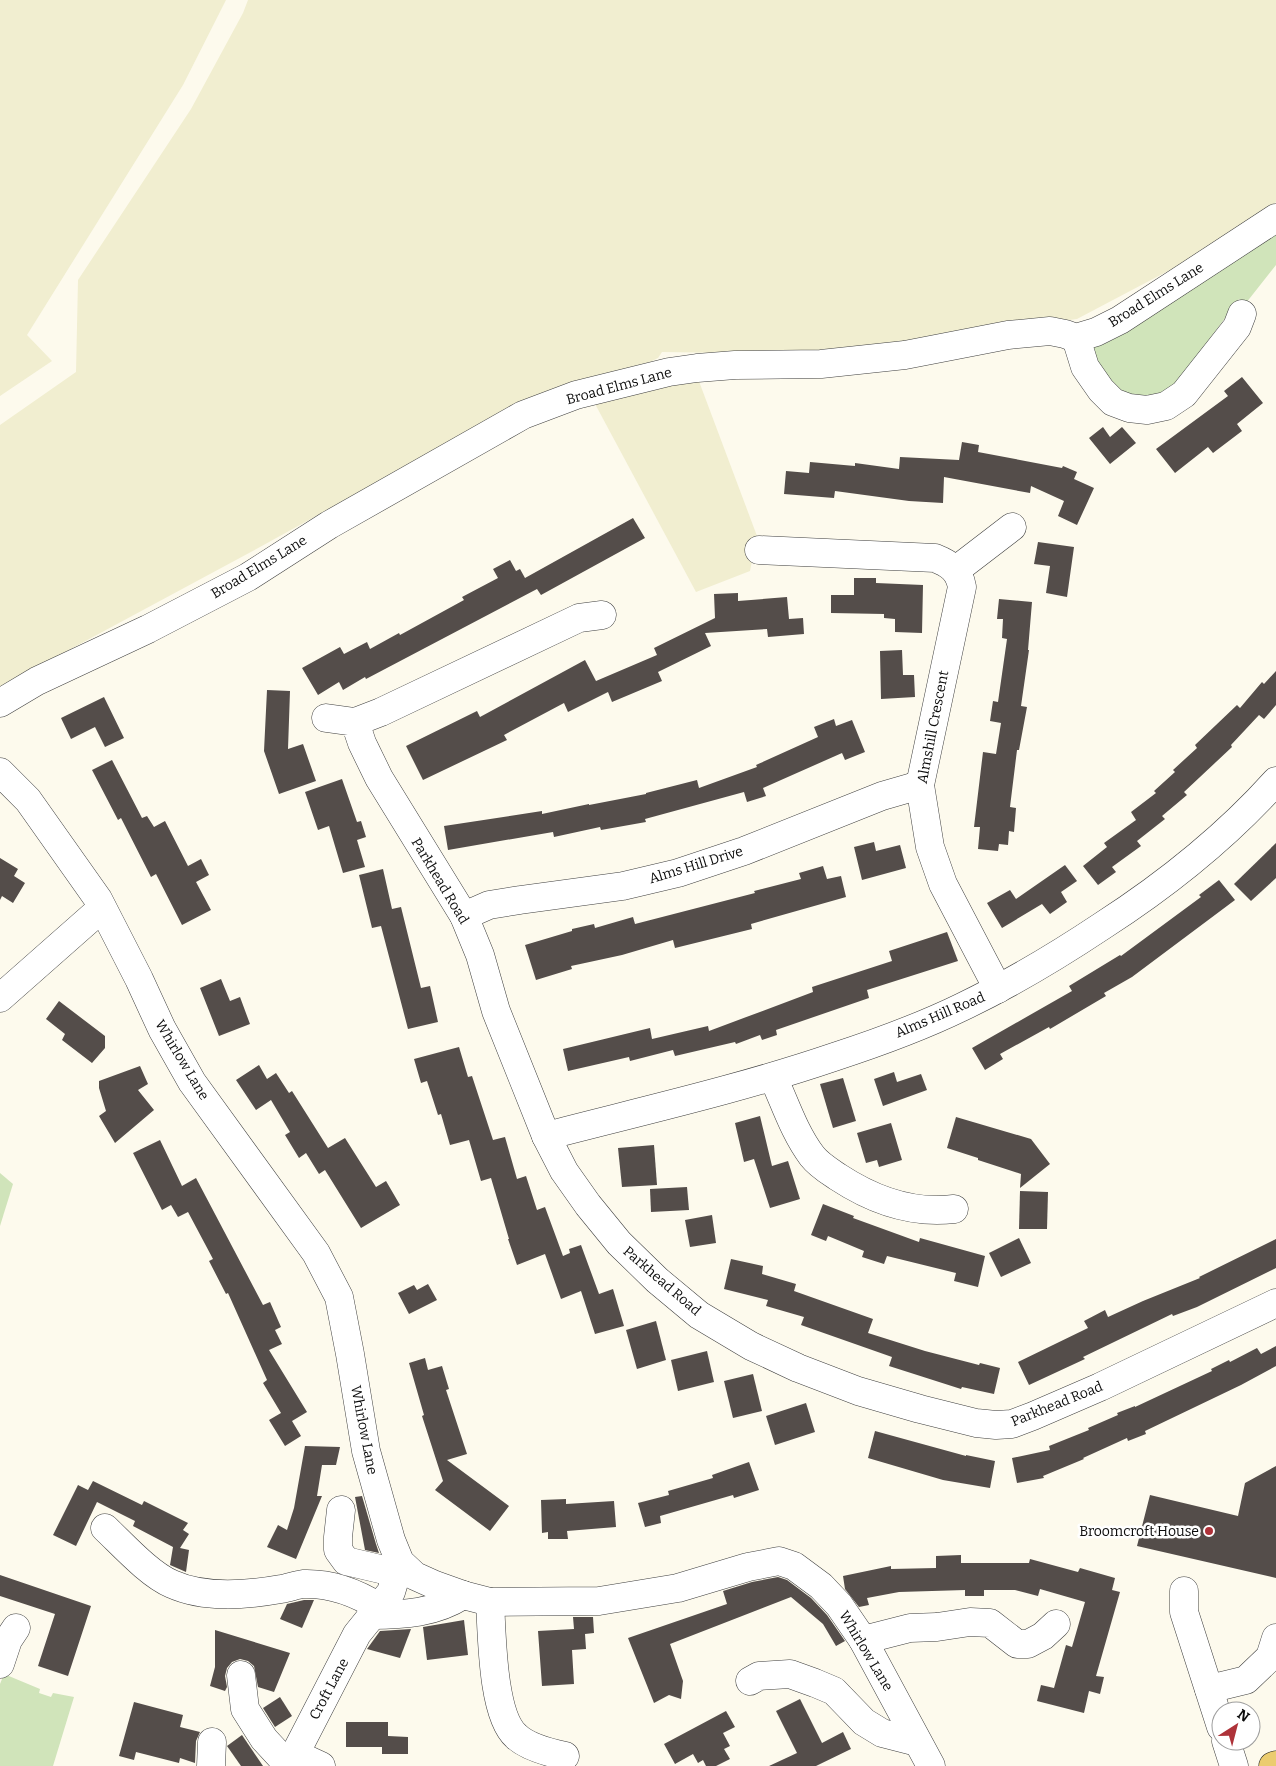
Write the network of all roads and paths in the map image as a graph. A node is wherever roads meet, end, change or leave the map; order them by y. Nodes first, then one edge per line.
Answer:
1 (1276, 218) edge
2 (1242, 314) dead end
3 (1076, 338) junction
4 (1012, 527) dead end
5 (759, 550) dead end
6 (956, 570) junction
7 (602, 615) dead end
8 (0, 703) edge
9 (326, 718) dead end
10 (355, 722) junction
11 (0, 772) edge
12 (1276, 781) edge
13 (920, 785) junction
14 (102, 908) junction
15 (464, 916) junction
16 (998, 989) junction
17 (0, 998) edge
18 (773, 1077) junction
19 (546, 1136) junction
20 (954, 1208) dead end
21 (1276, 1303) edge
22 (341, 1510) dead end
23 (105, 1528) dead end
24 (398, 1568) junction
25 (1184, 1591) dead end
26 (463, 1595) junction
27 (490, 1602) junction
28 (375, 1611) junction
29 (1056, 1624) dead end
30 (16, 1628) dead end
31 (1276, 1638) edge
32 (863, 1640) junction
33 (0, 1664) edge
34 (241, 1675) dead end
35 (750, 1681) dead end
36 (1209, 1689) junction
37 (1213, 1701) edge
38 (917, 1742) junction
39 (1229, 1751) edge
40 (565, 1756) dead end
41 (292, 1762) edge
42 (321, 1766) edge
43 (931, 1766) edge
44 (1234, 1766) edge

1 - 3 street, Broad Elms Lane
2 - 3 street
3 - 8 street, Broad Elms Lane
4 - 6 street
5 - 6 street
6 - 13 street, Almshill Crescent
7 - 10 street
9 - 10 street
10 - 15 street, Parkhead Road
11 - 14 street, Whirlow Lane
12 - 16 street, Alms Hill Road
13 - 15 street, Alms Hill Drive
13 - 16 street, Almshill Crescent
14 - 17 street
14 - 24 street, Whirlow Lane
15 - 19 street, Parkhead Road
16 - 18 street, Alms Hill Road
18 - 19 street, Alms Hill Road
18 - 20 street
19 - 21 street, Parkhead Road
22 - 24 street
23 - 28 street
24 - 26 street, Whirlow Lane
24 - 28 street, Croft Lane
25 - 36 street
26 - 27 street, Whirlow Lane
26 - 28 street
27 - 32 street, Whirlow Lane
27 - 40 street
28 - 41 street, Croft Lane
29 - 32 street
30 - 33 street
31 - 36 street
32 - 38 street, Whirlow Lane
34 - 41 street
35 - 38 street
36 - 37 street
38 - 43 street, Whirlow Lane
39 - 44 street
41 - 42 street

